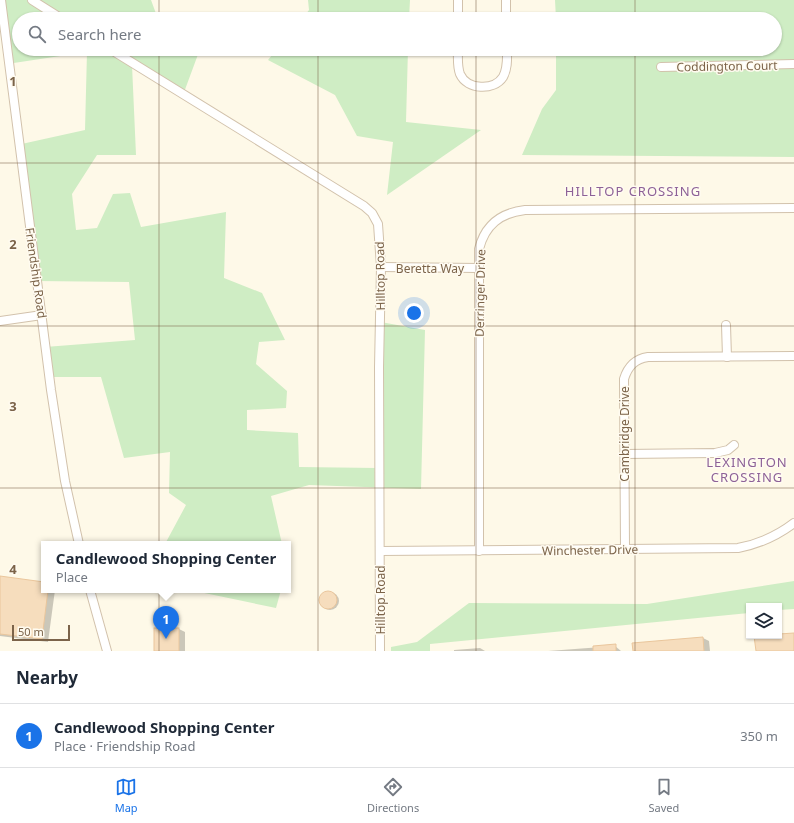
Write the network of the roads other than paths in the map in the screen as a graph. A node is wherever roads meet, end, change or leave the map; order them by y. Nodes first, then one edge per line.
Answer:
1 (1, 0) edge
2 (32, 0) edge
3 (458, 0) edge
4 (506, 0) edge
5 (51, 12) edge
6 (458, 12) edge
7 (506, 12) edge
8 (121, 56) edge
9 (458, 56) edge
10 (506, 56) edge
11 (794, 64) edge
12 (661, 67) dead end
13 (794, 208) edge
14 (381, 267) junction
15 (479, 268) junction
16 (42, 315) junction
17 (0, 321) edge
18 (726, 325) dead end
19 (727, 356) junction
20 (794, 356) edge
21 (734, 445) dead end
22 (624, 454) junction
23 (794, 523) edge
24 (78, 541) edge
25 (625, 549) junction
26 (380, 551) junction
27 (479, 551) junction
28 (91, 593) edge
29 (107, 651) edge
30 (380, 651) edge

1 - 16 street, Friendship Road
2 - 5 street
3 - 6 street
4 - 7 street
8 - 14 street, Hilltop Road
9 - 10 street
11 - 12 street, Coddington Court
13 - 15 street, Derringer Drive
14 - 15 street, Beretta Way
14 - 26 street, Hilltop Road
15 - 27 street, Derringer Drive
16 - 17 street
16 - 24 street, Friendship Road
18 - 19 street
19 - 20 street, Cambridge Drive
19 - 22 street, Cambridge Drive
21 - 22 street
22 - 25 street, Cambridge Drive
23 - 25 street, Winchester Drive
25 - 27 street, Winchester Drive
26 - 27 street, Winchester Drive
26 - 30 street, Hilltop Road
28 - 29 street

